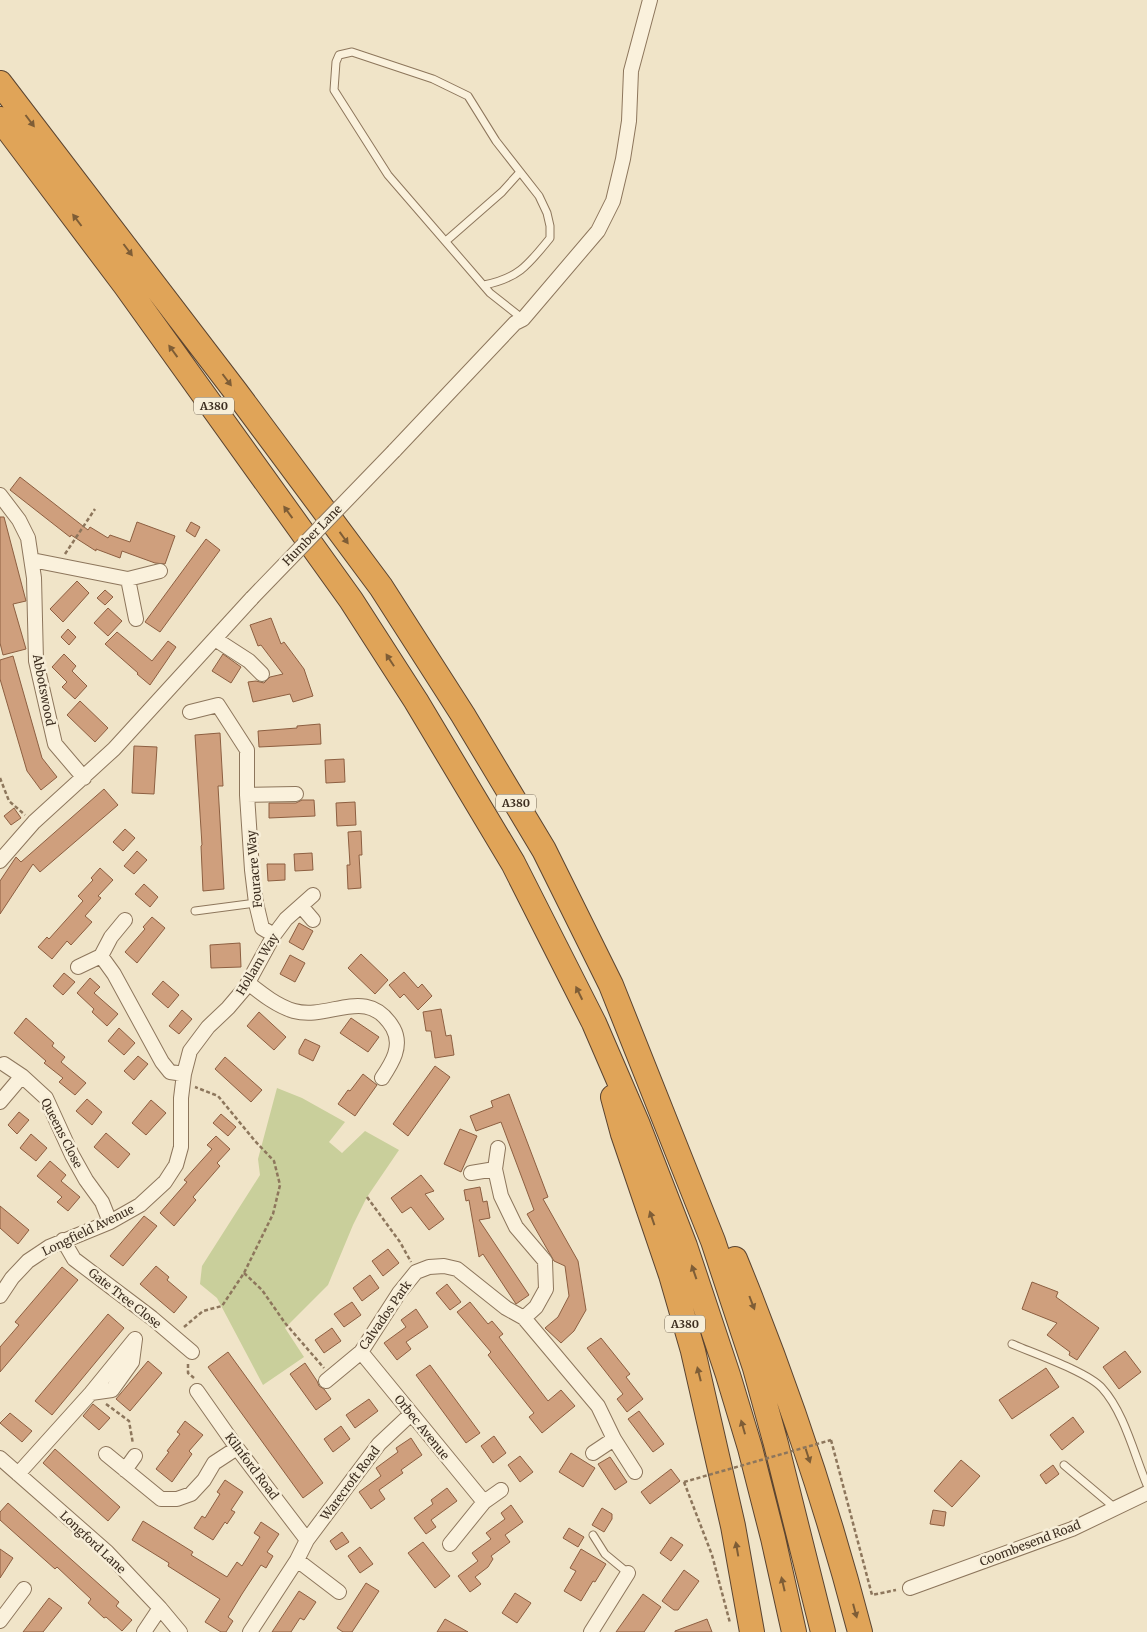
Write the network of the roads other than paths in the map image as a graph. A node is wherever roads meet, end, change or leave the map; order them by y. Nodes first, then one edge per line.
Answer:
1 (650, 0) edge
2 (0, 82) edge
3 (0, 120) edge
4 (520, 172) junction
5 (446, 241) junction
6 (484, 285) junction
7 (523, 319) junction
8 (0, 495) edge
9 (32, 560) junction
10 (160, 571) dead end
11 (128, 579) junction
12 (136, 619) dead end
13 (215, 640) junction
14 (262, 674) dead end
15 (190, 712) dead end
16 (84, 778) junction
17 (296, 794) dead end
18 (247, 795) junction
19 (0, 860) edge
20 (313, 895) dead end
21 (256, 904) junction
22 (301, 906) junction
23 (195, 911) dead end
24 (125, 920) dead end
25 (313, 920) dead end
26 (274, 935) junction
27 (101, 956) junction
28 (78, 967) dead end
29 (248, 983) junction
30 (594, 1023) junction
31 (4, 1064) dead end
32 (22, 1076) junction
33 (382, 1078) dead end
34 (183, 1079) junction
35 (0, 1102) edge
36 (498, 1148) dead end
37 (684, 1166) junction
38 (494, 1169) junction
39 (471, 1173) dead end
40 (110, 1222) junction
41 (63, 1240) junction
42 (0, 1296) edge
43 (524, 1318) junction
44 (1012, 1344) dead end
45 (192, 1352) road end
46 (361, 1352) junction
47 (328, 1379) road end
48 (198, 1391) road end
49 (91, 1393) road end
50 (411, 1414) junction
51 (614, 1439) junction
52 (237, 1448) junction
53 (106, 1454) dead end
54 (593, 1454) dead end
55 (136, 1456) road end
56 (0, 1458) edge
57 (1064, 1465) dead end
58 (125, 1470) junction
59 (635, 1472) dead end
60 (18, 1474) junction
61 (1147, 1485) edge
62 (501, 1490) dead end
63 (1147, 1493) edge
64 (484, 1502) junction
65 (1115, 1508) junction
66 (593, 1534) dead end
67 (307, 1540) junction
68 (450, 1544) dead end
69 (297, 1560) junction
70 (628, 1574) joint
71 (910, 1588) road end
72 (24, 1589) dead end
73 (339, 1592) dead end
74 (160, 1608) junction
75 (0, 1621) edge
76 (741, 1628) edge
77 (144, 1632) edge
78 (180, 1632) edge
79 (250, 1632) edge
80 (591, 1632) edge
81 (794, 1632) edge
82 (823, 1632) edge
83 (860, 1632) edge

1 - 7 street, Humber Lane
2 -> 37 highway, A380
30 -> 3 highway, A380
4 - 5 lane
4 - 5 lane
4 - 6 lane
5 - 6 lane
6 - 7 lane
7 - 13 street, Humber Lane, bridge
8 - 9 street, Abbotswood
9 - 11 street
9 - 16 street, Abbotswood
10 - 11 street
11 - 12 street
13 - 14 street
13 - 16 street, Humber Lane
15 - 18 street, Fouracre Way
16 - 19 street, Humber Lane
17 - 18 street
18 - 21 street, Fouracre Way
20 - 22 street, Hollam Way
21 - 23 lane
21 - 26 street, Fouracre Way
22 - 25 street
22 - 26 street, Hollam Way
24 - 27 street
26 - 29 street, Hollam Way
27 - 28 street
27 - 34 street
29 - 33 street
29 - 34 street, Hollam Way
76 -> 30 highway, A380
81 -> 30 highway, A380
31 - 32 street, Queens Close
32 - 35 street
32 - 40 street, Queens Close
34 - 40 street, Longfield Avenue
36 - 38 street
37 - 82 highway, A380
37 -> 83 highway, A380
38 - 39 street
38 - 43 street
40 - 41 street, Longfield Avenue
41 - 42 street, Longfield Avenue
41 - 45 street, Gate Tree Close
43 - 46 street, Calvados Park
43 - 51 street, Calvados Park
44 - 61 lane
46 - 47 street, Calvados Park
46 - 50 street, Orbec Avenue
48 - 52 street, Kilnford Road
49 - 60 street
50 - 64 street, Orbec Avenue
50 - 67 street, Warecroft Road
51 - 54 street
51 - 59 street, Calvados Park
52 - 58 street
52 - 67 street, Kilnford Road
53 - 58 street
55 - 58 street
56 - 60 street, Longford Lane
57 - 65 lane
60 - 74 street, Longford Lane
62 - 64 street
63 - 65 street, Coombesend Road
64 - 68 street
65 - 71 street, Coombesend Road
66 - 70 lane
67 - 69 street, Warecroft Road
69 - 73 street
69 - 79 street, Warecroft Road
70 - 80 street
72 - 75 street
74 - 77 street
74 - 78 street, Longford Lane

